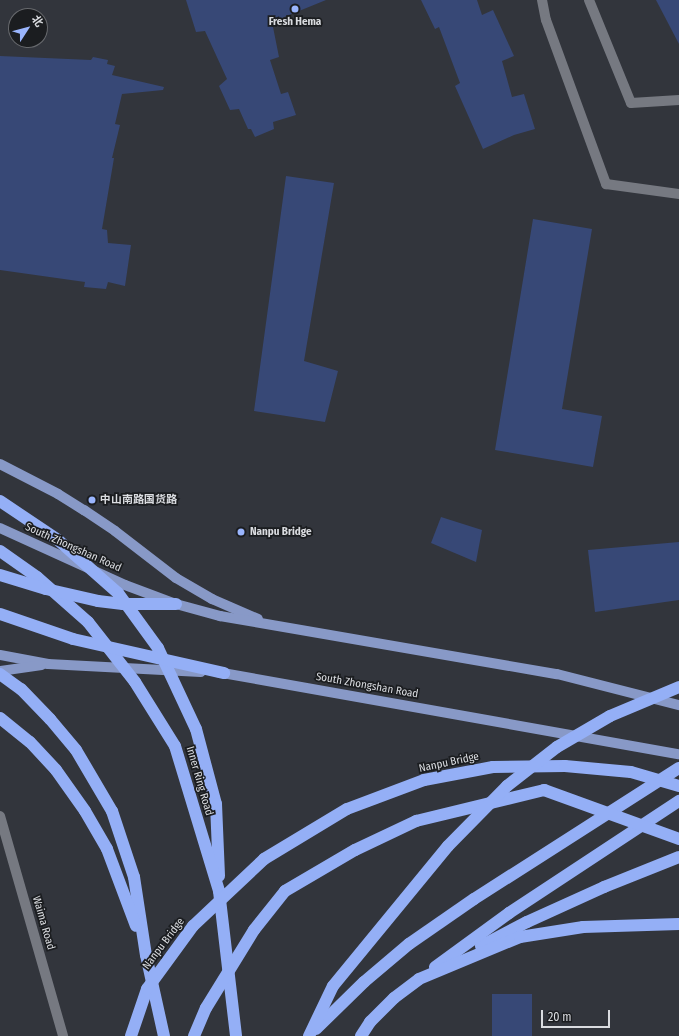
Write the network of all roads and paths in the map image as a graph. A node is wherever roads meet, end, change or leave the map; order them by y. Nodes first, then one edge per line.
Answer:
1 (542, 0) edge
2 (589, 0) edge
3 (679, 100) edge
4 (679, 194) edge
5 (0, 464) edge
6 (0, 501) edge
7 (0, 528) edge
8 (0, 551) edge
9 (0, 575) edge
10 (176, 604) junction
11 (0, 614) edge
12 (275, 627) junction
13 (0, 655) edge
14 (48, 664) junction
15 (0, 672) edge
16 (224, 673) junction
17 (679, 687) edge
18 (679, 705) edge
19 (0, 718) edge
20 (679, 754) edge
21 (679, 768) edge
22 (679, 786) edge
23 (679, 802) edge
24 (0, 816) edge
25 (679, 839) edge
26 (679, 857) edge
27 (219, 891) junction
28 (679, 924) edge
29 (146, 955) junction
30 (419, 979) junction
31 (63, 1036) edge
32 (131, 1036) edge
33 (164, 1036) edge
34 (194, 1036) edge
35 (236, 1036) edge
36 (309, 1036) edge
37 (361, 1036) edge

1 - 4 street
2 - 3 street
5 - 12 main road, South Zhongshan Road
6 - 27 highway
7 - 10 main road, South Zhongshan Road
8 - 27 highway, Inner Ring Road
9 - 10 highway
10 - 12 main road, South Zhongshan Road
11 - 16 highway
12 - 18 main road, South Zhongshan Road
13 - 14 main road, South Zhongshan Road
14 - 15 main road, South Zhongshan Road
14 - 16 main road, South Zhongshan Road
15 - 29 highway, Nanpu Bridge
16 - 20 main road, South Zhongshan Road
17 - 36 highway
19 - 29 highway
21 - 36 highway
22 - 32 highway, Nanpu Bridge
23 - 30 highway
24 - 31 street, Waima Road
25 - 34 highway
26 - 30 highway
27 - 35 highway, Inner Ring Road
28 - 30 highway
29 - 33 highway, Nanpu Bridge
30 - 37 highway

